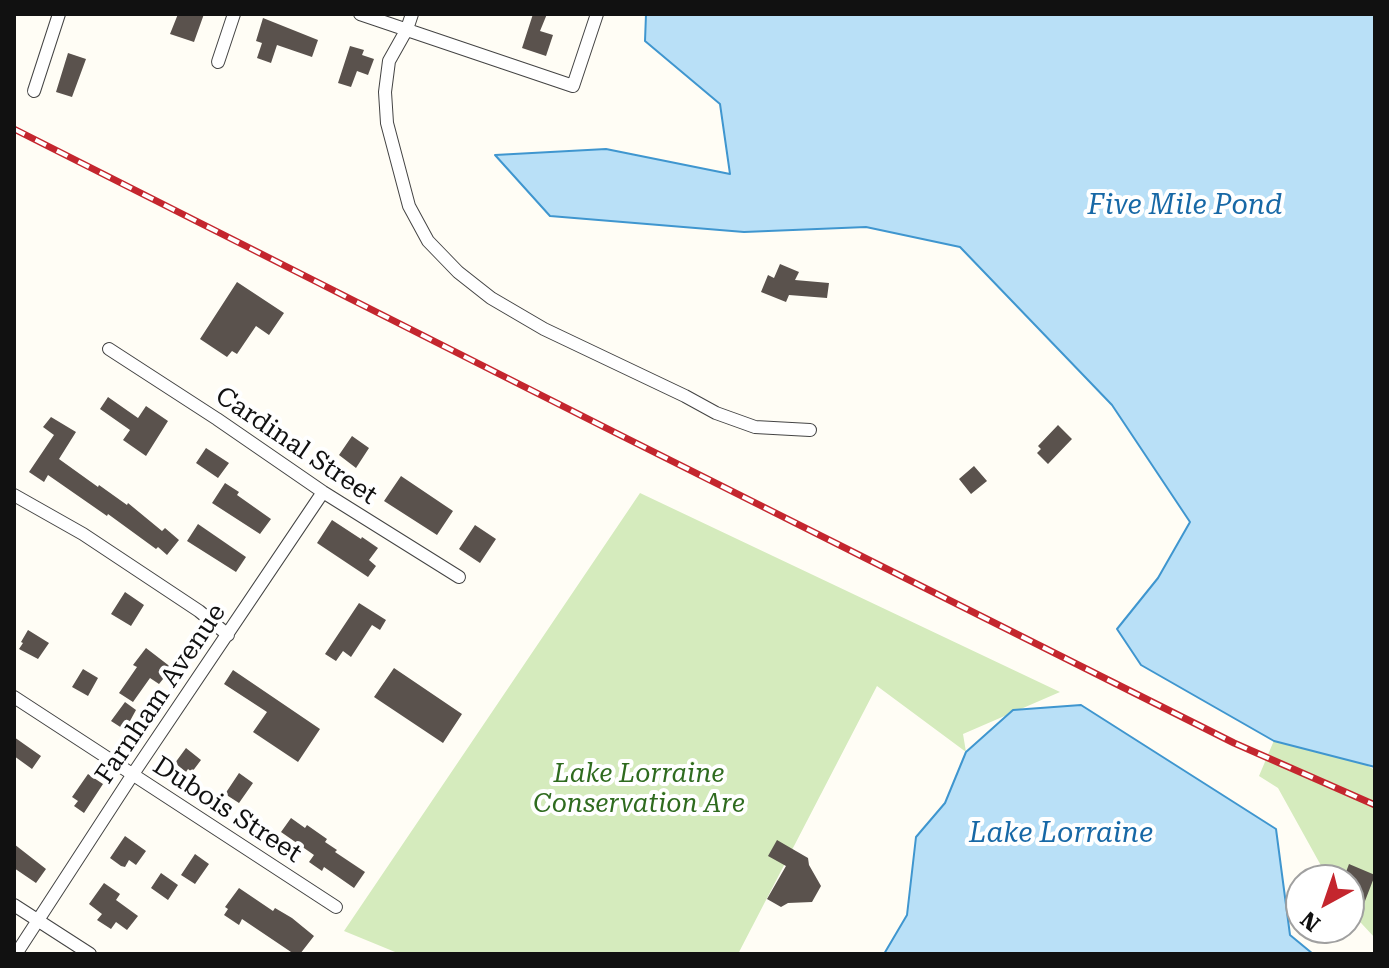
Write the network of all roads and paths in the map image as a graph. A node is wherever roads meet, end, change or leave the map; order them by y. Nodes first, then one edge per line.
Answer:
1 (59, 14) edge
2 (234, 14) edge
3 (360, 14) edge
4 (412, 14) edge
5 (597, 14) edge
6 (407, 29) junction
7 (218, 62) dead end
8 (34, 91) dead end
9 (109, 349) dead end
10 (810, 430) dead end
11 (323, 492) junction
12 (14, 495) edge
13 (459, 577) dead end
14 (228, 635) junction
15 (14, 697) edge
16 (133, 774) junction
17 (14, 905) edge
18 (336, 907) dead end
19 (37, 920) junction
20 (16, 954) edge
21 (90, 954) edge

1 - 8 street
2 - 7 street
3 - 6 street
4 - 6 street
5 - 6 street
6 - 10 street
9 - 11 street, Cardinal Street
11 - 13 street, Cardinal Street
11 - 14 street, Farnham Avenue
12 - 14 street
14 - 16 street, Farnham Avenue
15 - 16 street, Dubois Street
16 - 18 street, Dubois Street
16 - 19 street, Farnham Avenue
17 - 19 street
19 - 20 street, Farnham Avenue
19 - 21 street

